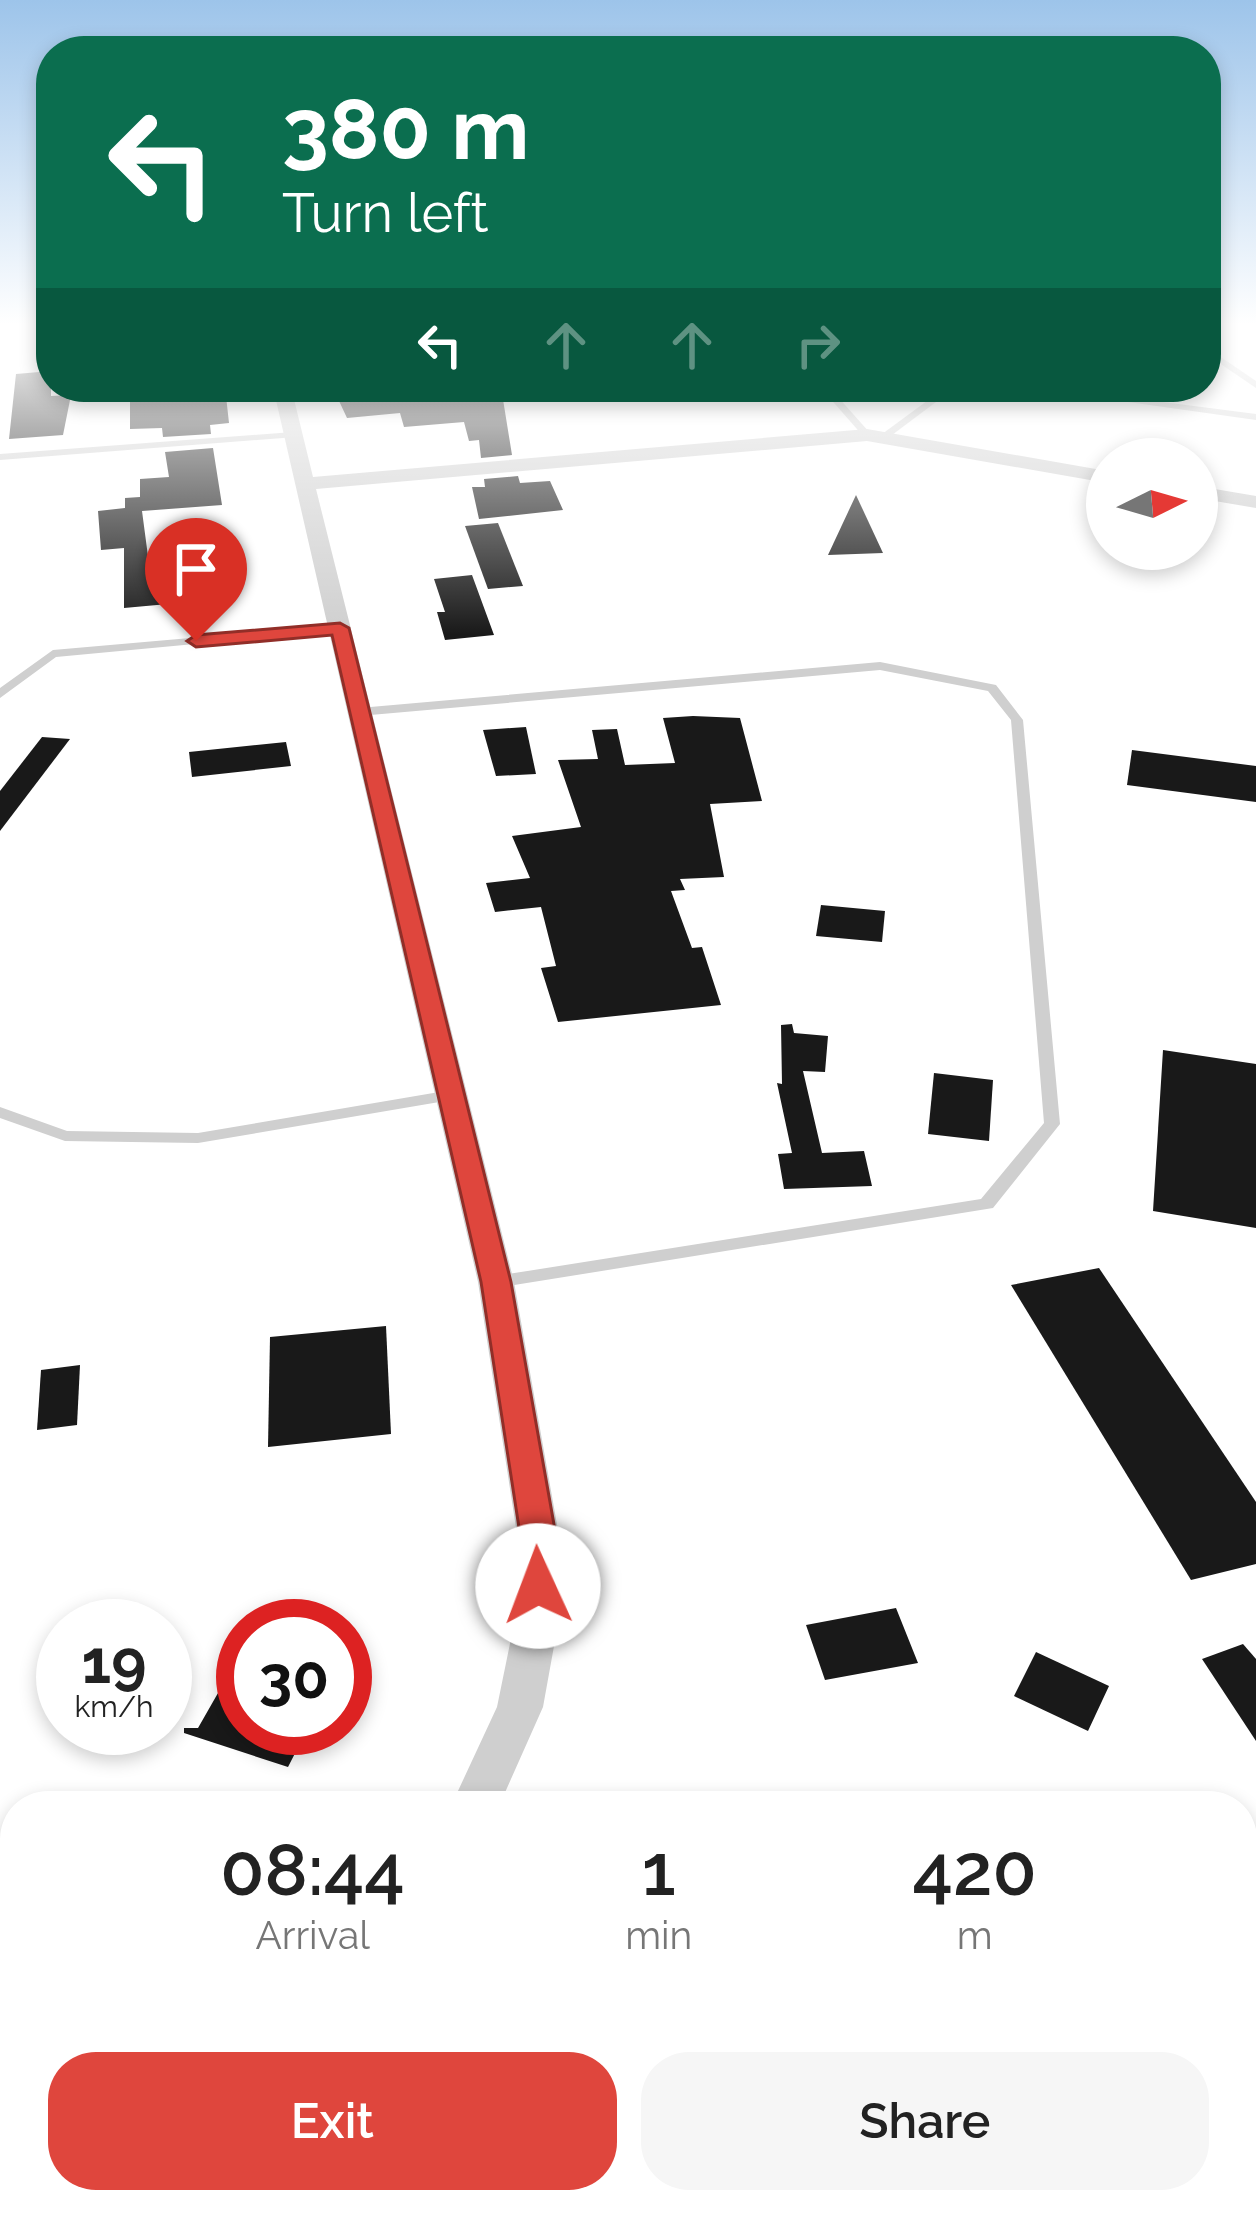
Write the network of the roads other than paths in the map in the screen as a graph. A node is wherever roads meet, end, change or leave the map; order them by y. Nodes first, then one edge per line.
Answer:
1 (291, 428) edge
2 (865, 428) edge
3 (888, 428) edge
4 (293, 435) junction
5 (874, 437) junction
6 (0, 457) edge
7 (1086, 473) edge
8 (305, 484) junction
9 (1218, 496) edge
10 (1256, 502) edge
11 (340, 628) junction
12 (0, 694) edge
13 (359, 712) junction
14 (451, 1094) junction
15 (0, 1112) edge
16 (496, 1282) junction
17 (482, 1791) edge

1 - 4 street
2 - 5 lane
3 - 5 lane
4 - 6 lane
4 - 8 street
5 - 7 street
5 - 8 street
8 - 11 street
9 - 10 street
11 - 12 lane
11 - 13 street
13 - 14 street
13 - 16 lane
14 - 15 lane
14 - 16 street
16 - 17 street

